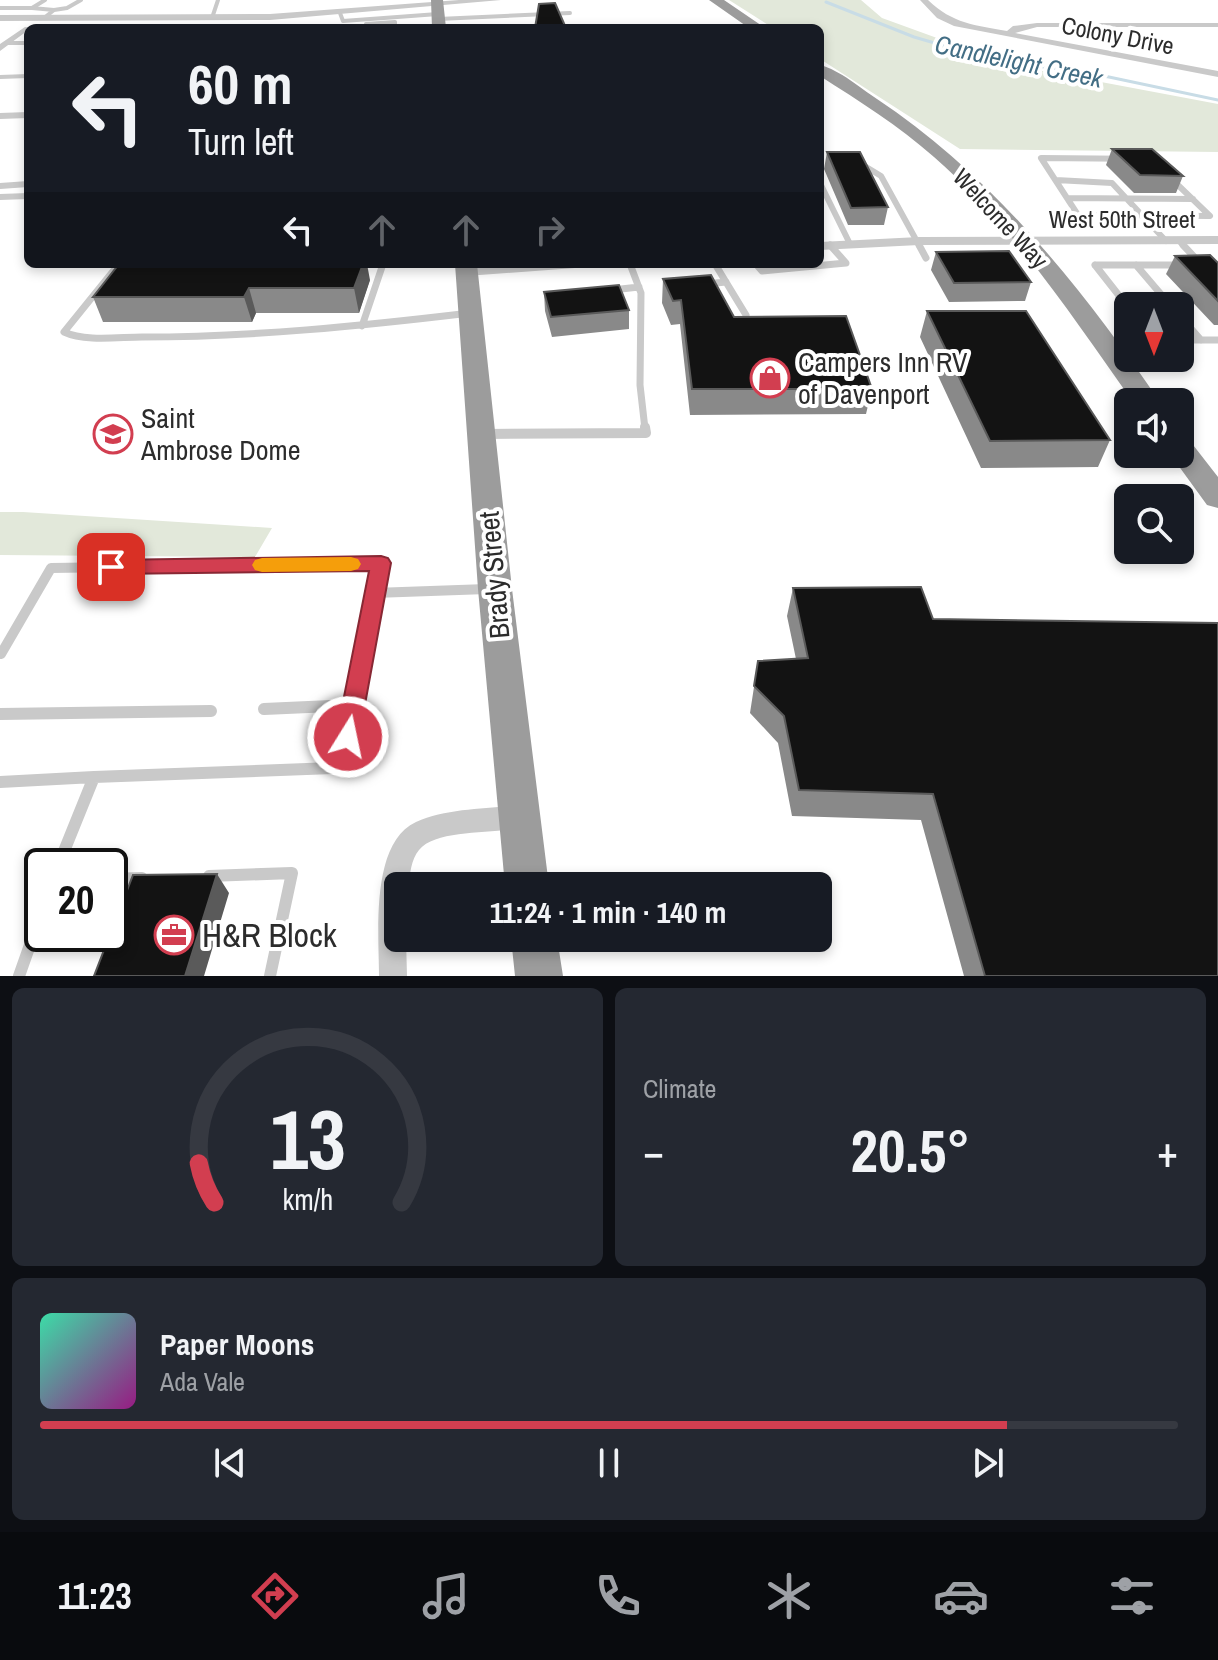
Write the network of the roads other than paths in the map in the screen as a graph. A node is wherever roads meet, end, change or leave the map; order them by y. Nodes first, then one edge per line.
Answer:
1 (45, 0) edge
2 (81, 0) edge
3 (218, 0) edge
4 (496, 0) edge
5 (715, 0) edge
6 (924, 0) edge
7 (396, 4) edge
8 (0, 8) edge
9 (32, 8) junction
10 (54, 10) junction
11 (438, 13) edge
12 (570, 13) dead end
13 (0, 18) edge
14 (44, 18) junction
15 (212, 18) junction
16 (381, 18) junction
17 (34, 24) edge
18 (366, 24) edge
19 (395, 24) edge
20 (752, 24) edge
21 (1218, 25) edge
22 (24, 31) edge
23 (1007, 34) junction
24 (24, 43) edge
25 (3, 46) edge
26 (824, 72) edge
27 (1218, 74) edge
28 (24, 76) edge
29 (0, 77) edge
30 (24, 115) edge
31 (0, 116) edge
32 (845, 162) edge
33 (1056, 180) junction
34 (24, 184) edge
35 (0, 186) edge
36 (824, 191) edge
37 (24, 196) edge
38 (0, 197) edge
39 (1067, 198) junction
40 (1127, 199) junction
41 (1191, 199) junction
42 (1143, 216) junction
43 (1218, 240) edge
44 (919, 241) junction
45 (1027, 241) junction
46 (1173, 241) junction
47 (850, 244) junction
48 (825, 245) edge
49 (926, 258) dead end
50 (824, 265) edge
51 (1136, 265) junction
52 (1202, 265) junction
53 (116, 268) edge
54 (382, 268) edge
55 (466, 268) edge
56 (632, 268) edge
57 (717, 268) edge
58 (759, 268) edge
59 (794, 268) edge
60 (1210, 273) edge
61 (726, 282) junction
62 (695, 285) edge
63 (639, 287) junction
64 (596, 292) edge
65 (1116, 292) edge
66 (1159, 292) edge
67 (470, 313) junction
68 (746, 315) edge
69 (362, 326) junction
70 (1194, 332) edge
71 (1194, 340) edge
72 (1201, 340) junction
73 (1218, 340) edge
74 (1137, 388) edge
75 (482, 434) junction
76 (1194, 466) edge
77 (1218, 498) edge
78 (495, 589) junction
79 (374, 593) junction
80 (1, 654) edge
81 (353, 705) junction
82 (264, 709) dead end
83 (211, 711) dead end
84 (0, 714) edge
85 (94, 777) junction
86 (0, 782) edge
87 (519, 817) junction
88 (65, 848) edge
89 (525, 872) edge
90 (201, 876) edge
91 (155, 878) edge
92 (128, 879) edge
93 (27, 952) edge
94 (536, 952) edge
95 (19, 976) edge
96 (270, 976) edge
97 (393, 976) edge
98 (539, 976) edge

1 - 9 lane
2 - 10 lane
3 - 15 lane
4 - 11 street
5 - 20 highway
6 - 23 street, Colony Drive
7 - 11 street
7 - 16 street
8 - 9 lane
9 - 10 lane
10 - 14 lane
11 - 12 lane
11 - 16 lane
13 - 14 street
14 - 15 street
14 - 17 street
15 - 16 street
16 - 18 lane
16 - 19 lane
21 - 23 street
22 - 25 street
23 - 27 street, Colony Drive
24 - 25 lane
26 - 45 highway, Welcome Way
28 - 29 lane
30 - 31 lane
32 - 44 lane
33 - 39 lane
33 - 40 lane
33 - 41 lane
34 - 35 lane
36 - 47 lane
37 - 38 lane
39 - 40 lane
39 - 42 lane
40 - 41 lane
40 - 42 lane
41 - 42 lane
42 - 46 lane
43 - 46 street, West 50th Street
44 - 45 street, West 50th Street
44 - 47 street, West 50th Street
44 - 49 lane
45 - 46 street, West 50th Street
45 - 74 highway, Welcome Way
46 - 52 lane
47 - 48 street, West 50th Street
48 - 50 lane
51 - 52 lane
51 - 65 lane
51 - 66 lane
52 - 60 lane
53 - 69 lane
54 - 69 lane
55 - 67 highway, Brady Street
56 - 63 lane
57 - 61 lane
58 - 59 lane
61 - 62 lane
61 - 68 lane
63 - 64 lane
63 - 75 lane
67 - 69 lane
67 - 75 highway, Brady Street
70 - 72 lane
71 - 72 lane
72 - 73 lane
75 - 78 highway, Brady Street
76 - 77 highway
78 - 79 lane
78 - 87 highway, Brady Street
79 - 80 lane
79 - 81 lane
81 - 82 lane
81 - 85 lane
83 - 84 lane
85 - 86 lane
85 - 88 lane
87 - 89 highway, Brady Street
87 - 97 street
90 - 96 lane
91 - 92 lane
93 - 95 lane
94 - 98 highway

